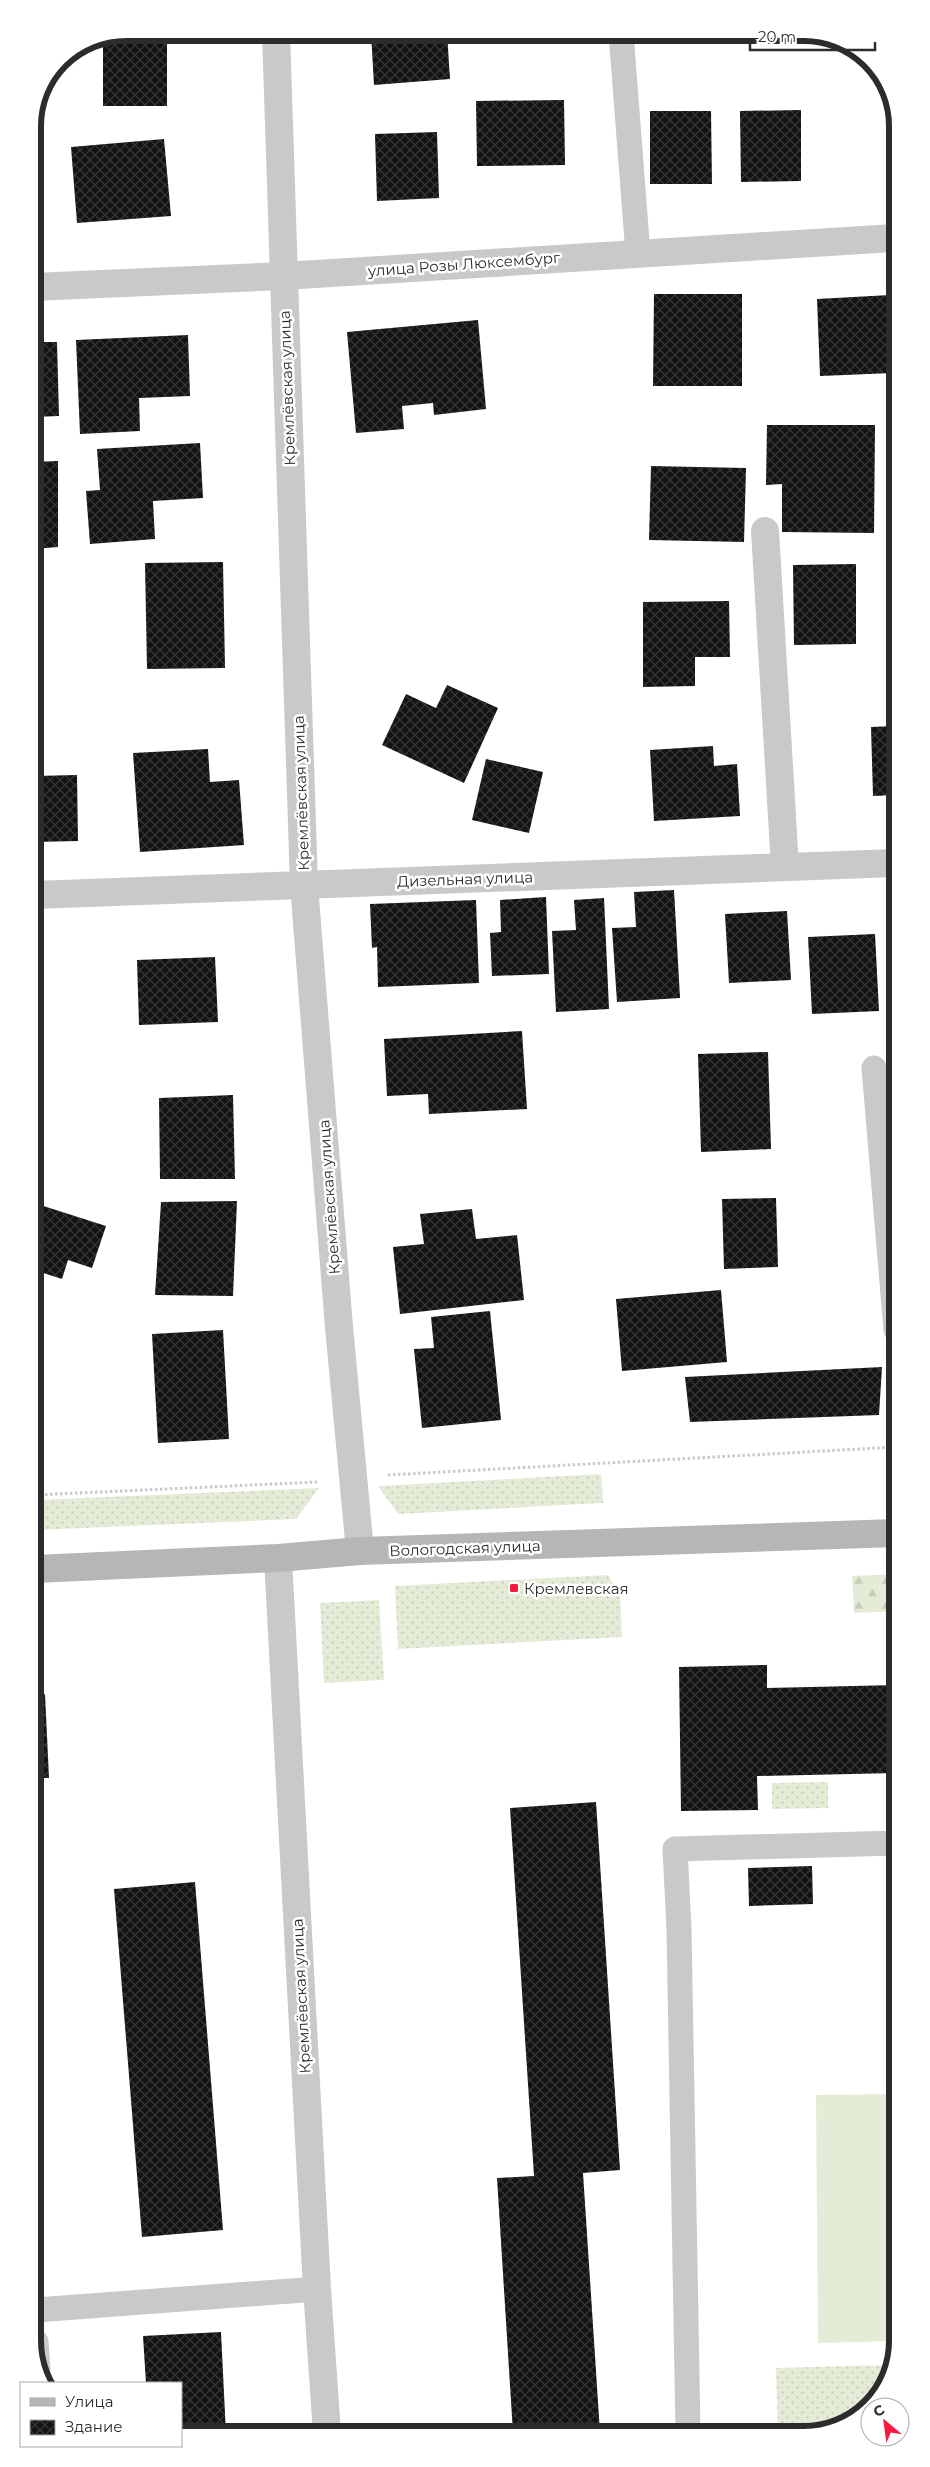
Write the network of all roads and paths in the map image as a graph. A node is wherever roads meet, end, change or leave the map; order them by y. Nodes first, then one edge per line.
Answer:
1 (276, 41) edge
2 (622, 41) edge
3 (889, 238) edge
4 (638, 254) junction
5 (283, 276) junction
6 (41, 287) edge
7 (765, 531) dead end
8 (889, 863) edge
9 (785, 867) junction
10 (304, 885) junction
11 (41, 895) edge
12 (874, 1068) dead end
13 (889, 1247) edge
14 (889, 1447) edge
15 (354, 1480) junction
16 (41, 1495) edge
17 (889, 1533) edge
18 (360, 1551) junction
19 (278, 1558) junction
20 (41, 1569) edge
21 (889, 1843) edge
22 (317, 2289) junction
23 (41, 2310) edge
24 (327, 2426) edge
25 (688, 2426) edge

1 - 5 street, Кремлёвская улица
2 - 4 lane
3 - 4 street, улица Розы Люксембург
4 - 5 street, улица Розы Люксембург
5 - 6 street, улица Розы Люксембург
5 - 10 street, Кремлёвская улица
7 - 9 street
8 - 9 street, Дизельная улица
9 - 10 street, Дизельная улица
10 - 11 street, Дизельная улица
10 - 15 street, Кремлёвская улица
12 - 13 lane
14 - 15 path
15 - 16 path
15 - 18 street, Кремлёвская улица
17 - 18 main road, Вологодская улица
18 - 19 main road, Вологодская улица
19 - 20 main road, Вологодская улица
19 - 22 street, Кремлёвская улица
21 - 25 lane
22 - 23 lane
22 - 24 street, Кремлёвская улица

